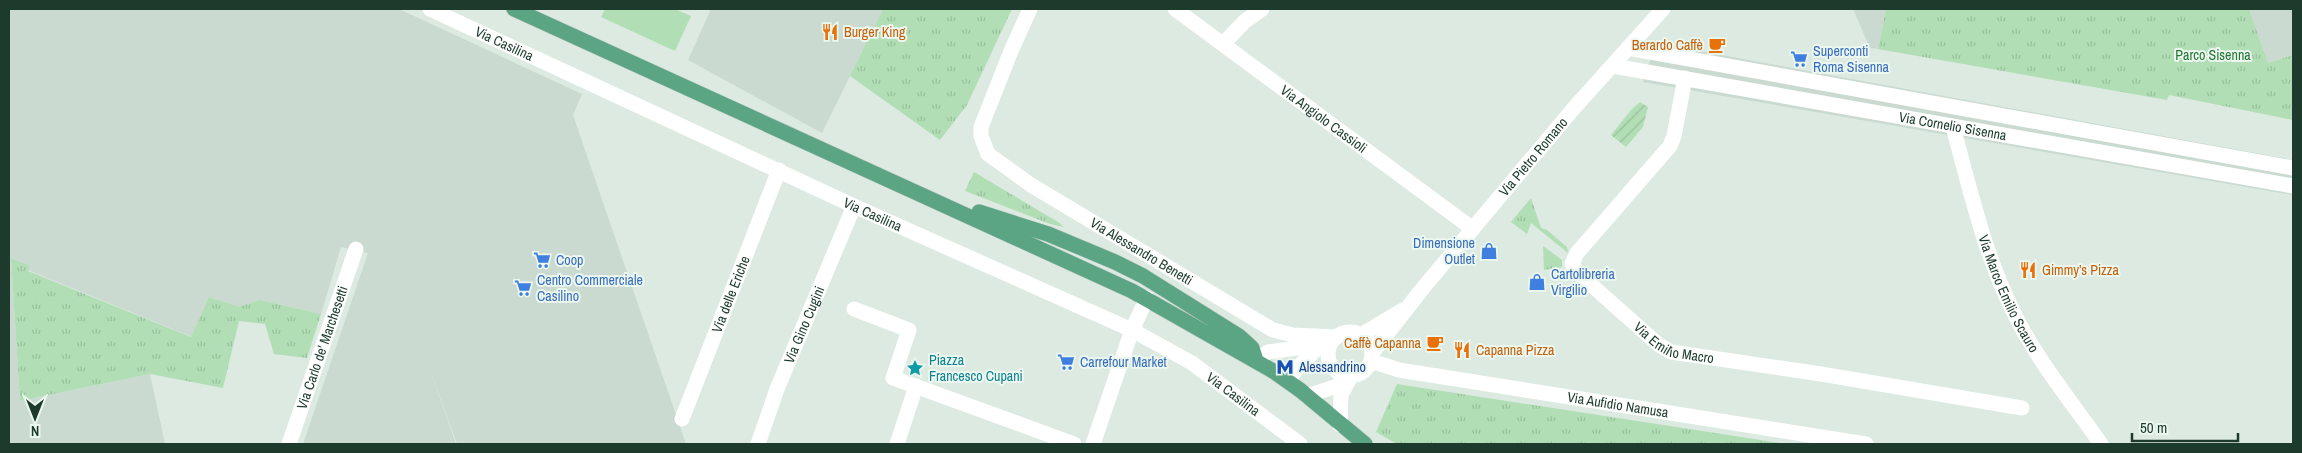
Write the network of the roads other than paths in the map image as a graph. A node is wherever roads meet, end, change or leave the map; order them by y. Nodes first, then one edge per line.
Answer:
1 (430, 9) edge
2 (514, 9) edge
3 (1030, 9) edge
4 (1175, 9) edge
5 (1262, 9) edge
6 (1663, 9) edge
7 (1223, 44) junction
8 (1628, 48) junction
9 (1613, 66) junction
10 (1685, 78) junction
11 (1953, 127) junction
12 (2293, 168) edge
13 (779, 170) junction
14 (2293, 186) edge
15 (943, 205) junction
16 (854, 206) junction
17 (1473, 229) junction
18 (356, 250) dead end
19 (1146, 298) junction
20 (1407, 308) junction
21 (854, 309) dead end
22 (1132, 330) junction
23 (1361, 335) junction
24 (1330, 341) junction
25 (1372, 357) junction
26 (1256, 360) junction
27 (1348, 380) junction
28 (1288, 381) junction
29 (916, 386) junction
30 (1307, 396) junction
31 (2022, 408) dead end
32 (682, 419) dead end
33 (1340, 424) junction
34 (289, 444) edge
35 (758, 444) edge
36 (897, 444) edge
37 (1074, 444) edge
38 (1093, 444) edge
39 (1300, 444) edge
40 (1365, 444) edge
41 (1866, 444) edge
42 (2101, 444) edge

1 - 13 street, Via Casilina
2 - 15 main road
3 - 24 street, Via Alessandro Benetti
4 - 7 street, Via Angiolo Cassioli
5 - 7 street
6 - 8 street, Via Pietro Romano
7 - 17 street, Via Angiolo Cassioli
8 - 9 street, Via Pietro Romano
8 - 12 street, Via Cornelio Sisenna
9 - 10 street, Via Cornelio Sisenna
9 - 17 street, Via Pietro Romano
10 - 11 street, Via Cornelio Sisenna
10 - 31 street, Via Emilio Macro
11 - 14 street, Via Cornelio Sisenna
11 - 42 street, Via Marco Emilio Scauro
13 - 16 street, Via Casilina
13 - 32 street, Via delle Eriche
15 - 19 main road
15 - 26 main road
16 - 22 street, Via Casilina
16 - 35 street, Via Gino Cugini
17 - 20 street, Via Pietro Romano
18 - 34 street, Via Carlo de' Marchesetti
19 - 22 street
19 - 26 main road
20 - 23 street, Via Pietro Romano
20 - 25 street, Via Pietro Romano
21 - 29 street
22 - 38 street
22 - 39 street, Via Casilina
23 - 24 street
23 - 25 street
24 - 26 street
24 - 27 street
24 - 28 street
25 - 27 street
25 - 41 street, Via Aufidio Namusa
26 - 28 main road
27 - 30 street
27 - 33 street
28 - 30 main road
29 - 36 street
29 - 37 street
30 - 33 main road
33 - 40 main road

